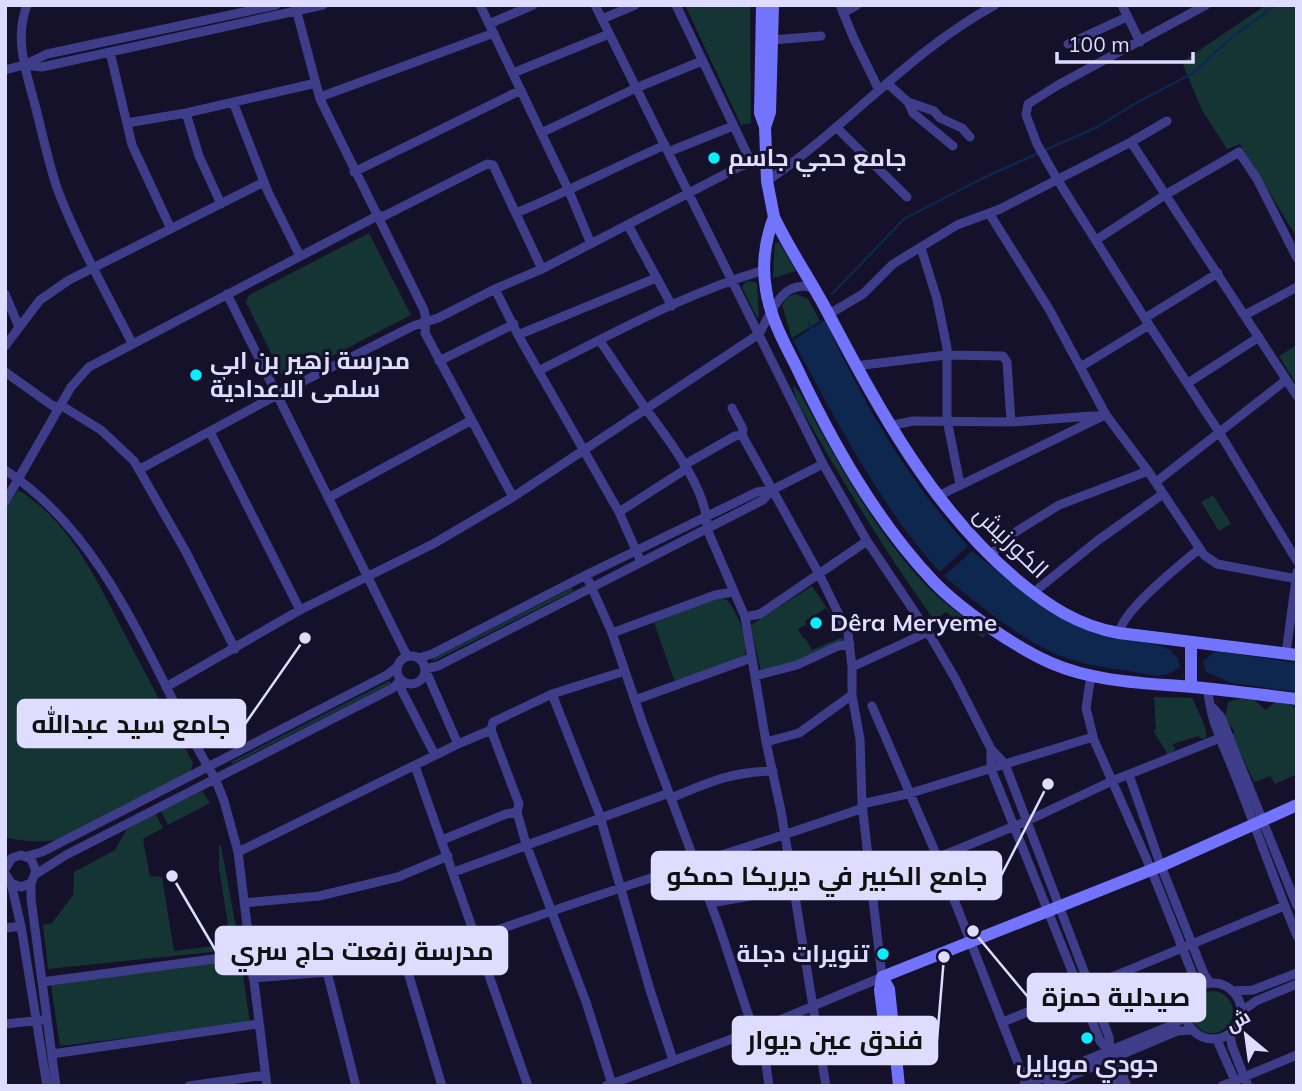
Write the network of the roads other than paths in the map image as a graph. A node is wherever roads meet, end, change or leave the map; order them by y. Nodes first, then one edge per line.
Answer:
1 (27, 5) edge
2 (276, 5) edge
3 (323, 5) edge
4 (480, 5) edge
5 (533, 5) edge
6 (595, 5) edge
7 (635, 5) edge
8 (676, 5) edge
9 (762, 5) edge
10 (772, 5) edge
11 (857, 5) edge
12 (995, 5) edge
13 (1206, 5) edge
14 (296, 8) edge
15 (980, 8) edge
16 (841, 9) edge
17 (1125, 9) edge
18 (602, 19) junction
19 (492, 28) junction
20 (609, 34) junction
21 (821, 36) dead end
22 (772, 40) junction
23 (1140, 42) junction
24 (1068, 44) dead end
25 (110, 52) junction
26 (702, 61) junction
27 (24, 65) junction
28 (5, 70) edge
29 (513, 73) junction
30 (316, 83) junction
31 (883, 87) junction
32 (636, 88) junction
33 (521, 90) junction
34 (320, 97) junction
35 (233, 102) junction
36 (908, 102) junction
37 (186, 113) junction
38 (1167, 121) dead end
39 (127, 123) junction
40 (733, 125) junction
41 (765, 127) junction
42 (836, 127) junction
43 (541, 133) junction
44 (970, 137) dead end
45 (1132, 142) junction
46 (953, 146) dead end
47 (667, 149) junction
48 (766, 158) junction
49 (751, 162) junction
50 (354, 173) junction
51 (1057, 179) junction
52 (767, 181) junction
53 (264, 182) junction
54 (569, 191) junction
55 (690, 194) junction
56 (1165, 194) junction
57 (907, 197) dead end
58 (221, 204) junction
59 (516, 213) junction
60 (989, 213) junction
61 (380, 217) junction
62 (774, 217) junction
63 (628, 225) junction
64 (171, 229) junction
65 (1096, 240) junction
66 (591, 244) junction
67 (921, 248) junction
68 (300, 256) junction
69 (1297, 258) edge
70 (94, 268) junction
71 (542, 269) junction
72 (764, 270) junction
73 (1218, 274) junction
74 (656, 278) junction
75 (732, 279) junction
76 (1297, 287) edge
77 (814, 288) junction
78 (495, 289) junction
79 (5, 294) edge
80 (227, 294) junction
81 (672, 306) junction
82 (771, 311) junction
83 (829, 314) junction
84 (1245, 315) junction
85 (426, 321) junction
86 (1147, 322) junction
87 (514, 324) junction
88 (19, 327) junction
89 (759, 334) junction
90 (518, 335) junction
91 (1259, 337) junction
92 (600, 341) junction
93 (132, 343) junction
94 (5, 346) edge
95 (946, 355) junction
96 (439, 361) junction
97 (855, 366) junction
98 (1082, 366) junction
99 (538, 371) junction
100 (5, 372) edge
101 (1286, 380) junction
102 (1188, 383) junction
103 (278, 396) junction
104 (1297, 396) edge
105 (62, 406) junction
106 (646, 408) junction
107 (732, 408) dead end
108 (1106, 415) junction
109 (947, 420) junction
110 (470, 421) junction
111 (1012, 422) junction
112 (889, 426) junction
113 (210, 432) junction
114 (1219, 432) junction
115 (742, 435) junction
116 (583, 449) junction
117 (824, 464) junction
118 (685, 467) junction
119 (140, 469) junction
120 (5, 470) edge
121 (1148, 471) junction
122 (18, 478) junction
123 (1156, 482) junction
124 (960, 484) junction
125 (772, 490) junction
126 (1163, 494) junction
127 (938, 496) junction
128 (513, 497) junction
129 (328, 498) junction
130 (5, 502) edge
131 (619, 512) junction
132 (708, 516) junction
133 (707, 529) junction
134 (867, 541) junction
135 (1199, 549) junction
136 (636, 551) junction
137 (989, 556) junction
138 (1297, 561) edge
139 (641, 562) junction
140 (1297, 572) edge
141 (819, 574) junction
142 (586, 575) junction
143 (369, 576) junction
144 (1296, 579) edge
145 (592, 587) junction
146 (733, 592) junction
147 (1033, 593) junction
148 (300, 610) junction
149 (745, 617) junction
150 (928, 632) junction
151 (612, 633) junction
152 (1119, 633) junction
153 (849, 644) junction
154 (1191, 647) junction
155 (235, 649) junction
156 (1291, 654) edge
157 (407, 656) junction
158 (418, 658) junction
159 (751, 658) junction
160 (397, 667) junction
161 (852, 667) junction
162 (425, 669) junction
163 (625, 671) junction
164 (1091, 675) junction
165 (755, 676) junction
166 (401, 680) junction
167 (1191, 684) junction
168 (166, 687) junction
169 (1208, 688) junction
170 (552, 694) junction
171 (852, 695) junction
172 (1297, 699) edge
173 (635, 700) junction
174 (872, 706) dead end
175 (1213, 708) junction
176 (491, 730) junction
177 (1093, 737) junction
178 (1220, 738) junction
179 (766, 742) junction
180 (458, 744) junction
181 (991, 749) junction
182 (435, 755) junction
183 (1005, 764) junction
184 (415, 766) junction
185 (208, 767) junction
186 (991, 769) junction
187 (773, 771) junction
188 (1129, 775) junction
189 (215, 778) junction
190 (1111, 781) junction
191 (911, 793) junction
192 (670, 796) junction
193 (1297, 805) edge
194 (863, 806) junction
195 (517, 813) junction
196 (601, 818) junction
197 (1027, 821) junction
198 (99, 822) junction
199 (1257, 824) junction
200 (1015, 826) junction
201 (106, 835) junction
202 (786, 835) junction
203 (442, 840) junction
204 (526, 844) junction
205 (238, 852) junction
206 (27, 856) junction
207 (448, 856) junction
208 (937, 856) junction
209 (6, 865) edge
210 (696, 865) junction
211 (1156, 868) junction
212 (454, 872) junction
213 (36, 874) junction
214 (11, 883) junction
215 (31, 883) junction
216 (871, 885) junction
217 (619, 887) junction
218 (795, 892) junction
219 (1296, 900) edge
220 (244, 903) junction
221 (710, 903) junction
222 (1284, 906) junction
223 (1052, 908) junction
224 (550, 910) junction
225 (21, 926) junction
226 (5, 928) edge
227 (476, 935) junction
228 (1297, 936) edge
229 (970, 942) junction
230 (1187, 946) junction
231 (251, 954) junction
232 (404, 959) junction
233 (327, 972) junction
234 (1297, 972) edge
235 (882, 977) junction
236 (253, 978) junction
237 (42, 982) junction
238 (1210, 983) junction
239 (1297, 984) edge
240 (1090, 987) junction
241 (1080, 990) junction
242 (1232, 990) junction
243 (1193, 992) junction
244 (814, 1005) junction
245 (1242, 1011) junction
246 (1185, 1016) junction
247 (42, 1020) junction
248 (1003, 1022) junction
249 (5, 1024) edge
250 (258, 1024) junction
251 (757, 1028) junction
252 (1192, 1030) junction
253 (1230, 1034) junction
254 (1217, 1040) junction
255 (52, 1054) junction
256 (1110, 1055) junction
257 (1297, 1055) edge
258 (673, 1060) junction
259 (265, 1075) junction
260 (1241, 1082) edge
261 (609, 1085) edge
262 (1025, 1085) edge
263 (47, 1086) edge
264 (56, 1086) edge
265 (189, 1086) edge
266 (267, 1086) edge
267 (356, 1086) edge
268 (442, 1086) edge
269 (528, 1086) edge
270 (769, 1086) edge
271 (826, 1086) edge
272 (892, 1086) edge
273 (899, 1086) edge
274 (1046, 1086) edge
275 (1118, 1086) edge
276 (1127, 1086) edge
277 (1222, 1086) edge

1 - 27 street
2 - 27 street
3 - 14 street
4 - 19 street
5 - 19 street
6 - 18 street
7 - 18 street
8 - 26 street
9 - 41 main road
10 - 22 main road
11 - 16 street
12 - 15 street
13 - 23 street
14 - 25 street
14 - 30 street
15 - 31 street
16 - 31 street
17 - 23 street
17 - 24 street
18 - 20 street
19 - 29 street
19 - 34 street
20 - 29 street
20 - 32 street
21 - 22 street
22 - 41 main road
23 - 51 street
25 - 27 street
25 - 39 street
26 - 32 street
26 - 40 street
27 - 28 street
27 - 70 street
29 - 33 street
30 - 34 street
30 - 35 street
31 - 36 street
31 - 42 street
32 - 43 street
32 - 47 street
33 - 43 street
33 - 50 street
34 - 50 street
35 - 37 street
35 - 53 street
36 - 44 street
36 - 46 street
37 - 39 street
37 - 58 street
38 - 45 street
39 - 64 street
40 - 47 street
40 - 49 street
41 - 48 main road
42 - 52 street
42 - 57 street
43 - 54 street
45 - 51 street
45 - 56 street
47 - 54 street
47 - 55 street
48 - 49 street
48 - 52 main road
49 - 55 street
50 - 61 street
51 - 60 street
51 - 65 street
52 - 62 main road
53 - 58 street
53 - 68 street
54 - 59 street
54 - 66 street
55 - 63 street
55 - 75 street
56 - 65 street
56 - 69 street
56 - 73 street
58 - 64 street
59 - 61 street
59 - 71 street
60 - 67 street
60 - 98 street
61 - 68 street
61 - 85 street
62 - 72 main road
62 - 77 main road, الكورنيش
63 - 66 street
63 - 74 street
64 - 70 street
65 - 86 street
66 - 71 street
67 - 83 street
67 - 95 street
68 - 80 street
70 - 88 street
70 - 93 street
71 - 78 street
72 - 75 street
72 - 82 main road
73 - 84 street
73 - 86 street
74 - 81 street
74 - 90 street
75 - 81 street
75 - 89 street
76 - 84 street
77 - 82 street
77 - 83 main road, الكورنيش
78 - 85 street
78 - 87 street
79 - 88 street
80 - 93 street
80 - 103 street
81 - 92 street
82 - 89 street
82 - 164 main road
83 - 97 main road, الكورنيش
84 - 91 street
85 - 96 street
85 - 103 street
86 - 98 street
86 - 102 street
87 - 90 street
87 - 96 street
88 - 94 street
89 - 106 street
89 - 117 street
90 - 99 street
91 - 101 street
91 - 102 street
92 - 99 street
92 - 106 street
93 - 105 street
95 - 97 street
95 - 109 street
95 - 111 street
96 - 110 street
97 - 112 main road, الكورنيش
98 - 108 street
99 - 116 street
100 - 105 street
101 - 104 street
101 - 114 street
102 - 114 street
103 - 113 street
103 - 129 street
105 - 119 street
105 - 122 street
106 - 116 street
106 - 118 street
107 - 115 street
108 - 111 street
108 - 121 street
108 - 124 street
109 - 111 street
109 - 112 street
109 - 124 street
110 - 128 street
110 - 129 street
112 - 127 main road, الكورنيش
113 - 119 street
113 - 148 street
114 - 123 street
114 - 138 street
115 - 118 street
115 - 125 street
116 - 128 street
116 - 131 street
117 - 125 street
117 - 134 street
118 - 131 street
118 - 132 street
119 - 155 street
120 - 122 street
121 - 123 street
121 - 137 street
122 - 130 street
122 - 168 street
123 - 126 street
124 - 127 street
125 - 132 street
125 - 133 street
125 - 141 street
126 - 135 street
126 - 147 street
127 - 137 main road, الكورنيش
128 - 143 street
129 - 143 street
131 - 136 street
132 - 133 street
132 - 136 street
133 - 139 street
133 - 146 street
134 - 141 street
134 - 150 street
135 - 144 street
135 - 152 street
136 - 139 street
136 - 142 street
137 - 147 main road, الكورنيش
139 - 145 street
140 - 144 street
141 - 149 street
141 - 153 street
142 - 145 street
142 - 158 street
143 - 148 street
143 - 157 street
144 - 156 street
145 - 151 street
145 - 162 street
146 - 149 street
146 - 151 street
147 - 152 main road, الكورنيش
148 - 155 street
149 - 159 street
150 - 161 street
150 - 181 street
151 - 163 street
152 - 154 main road, الكورنيش
153 - 161 street
153 - 165 street
154 - 156 main road, الكورنيش
154 - 167 main road
155 - 168 street
157 - 158 street
157 - 160 street
158 - 162 street
159 - 165 street
159 - 173 street
160 - 166 street
160 - 185 street
161 - 171 street
162 - 166 street
162 - 180 street
163 - 170 street
163 - 173 street
164 - 167 main road
164 - 177 street
165 - 179 street
166 - 182 street
166 - 189 street
167 - 169 main road
168 - 185 street
169 - 172 main road
169 - 175 street
170 - 176 street
170 - 196 street
171 - 179 street
171 - 194 street
173 - 192 street
174 - 191 street
175 - 178 street
175 - 199 street
176 - 180 street
176 - 195 street
177 - 183 street
177 - 190 street
178 - 188 street
178 - 199 street
179 - 187 street
180 - 182 street
181 - 183 street
181 - 186 street
182 - 184 street
183 - 186 street
183 - 197 street
184 - 203 street
184 - 205 street
185 - 189 street
185 - 198 street
186 - 191 street
186 - 200 street
187 - 192 street
187 - 202 street
188 - 190 street
188 - 211 street
189 - 201 street
189 - 205 street
190 - 197 street
190 - 211 street
191 - 194 street
191 - 208 street
192 - 196 street
192 - 210 street
193 - 199 main road
194 - 202 street
194 - 216 street
195 - 203 street
195 - 204 street
196 - 204 street
196 - 217 street
197 - 200 street
197 - 223 street
198 - 201 street
198 - 206 street
199 - 211 main road
199 - 219 street
199 - 222 street
200 - 208 street
200 - 223 street
201 - 213 street
202 - 210 street
202 - 218 street
203 - 207 street
204 - 212 street
204 - 224 street
205 - 220 street
206 - 209 street
206 - 213 street
207 - 212 street
207 - 220 street
208 - 216 street
208 - 229 street
209 - 214 street
210 - 217 street
210 - 221 street
211 - 223 main road
211 - 230 street
212 - 227 street
213 - 215 street
214 - 215 street
214 - 225 street
215 - 237 street
216 - 218 street
216 - 235 street
217 - 224 street
217 - 258 street
218 - 221 street
218 - 244 street
220 - 231 street
221 - 251 street
222 - 228 street
222 - 230 street
223 - 229 main road
223 - 240 street
223 - 241 street
224 - 227 street
224 - 261 street
225 - 226 street
225 - 247 street
227 - 232 street
227 - 269 street
229 - 235 main road
229 - 248 street
230 - 238 street
230 - 240 street
230 - 243 street
231 - 236 street
231 - 237 street
232 - 233 street
232 - 268 street
233 - 236 street
233 - 267 street
234 - 242 street
235 - 244 street
235 - 272 main road
235 - 273 main road
236 - 250 street
237 - 247 street
238 - 242 street
238 - 243 street
239 - 245 street
240 - 241 street
240 - 256 street
241 - 248 street
241 - 256 street
242 - 245 street
243 - 246 street
244 - 251 street
244 - 271 street
245 - 253 street
246 - 252 street
246 - 256 street
247 - 249 street
247 - 255 street
247 - 263 street
248 - 262 street
250 - 255 street
250 - 259 street
251 - 258 street
251 - 270 street
252 - 254 street
252 - 256 street
253 - 254 street
253 - 260 street
254 - 260 street
255 - 264 street
256 - 262 street
256 - 274 street
256 - 275 street
256 - 276 street
257 - 260 street
258 - 261 street
259 - 265 street
259 - 266 street
260 - 277 street

